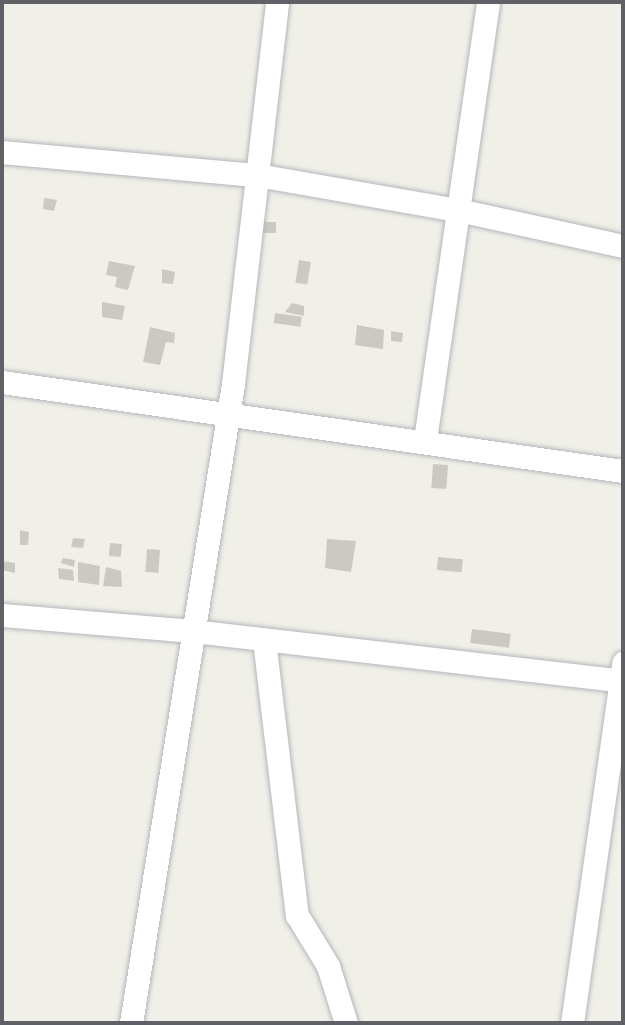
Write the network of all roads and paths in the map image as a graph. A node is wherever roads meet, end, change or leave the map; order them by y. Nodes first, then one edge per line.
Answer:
1 (277, 2) edge
2 (488, 2) edge
3 (2, 152) edge
4 (257, 175) junction
5 (458, 210) junction
6 (623, 246) edge
7 (2, 382) edge
8 (227, 418) junction
9 (425, 440) junction
10 (623, 471) edge
11 (2, 615) edge
12 (193, 631) junction
13 (264, 639) junction
14 (622, 675) edge
15 (131, 1023) edge
16 (346, 1023) edge
17 (572, 1023) edge

1 - 4 street
2 - 5 street
3 - 4 street
4 - 5 street
4 - 8 street
5 - 6 street
5 - 9 street
7 - 8 street
8 - 9 street
8 - 12 street
9 - 10 street
11 - 12 street
12 - 13 street
12 - 15 street
13 - 14 street
13 - 16 street
14 - 17 street

